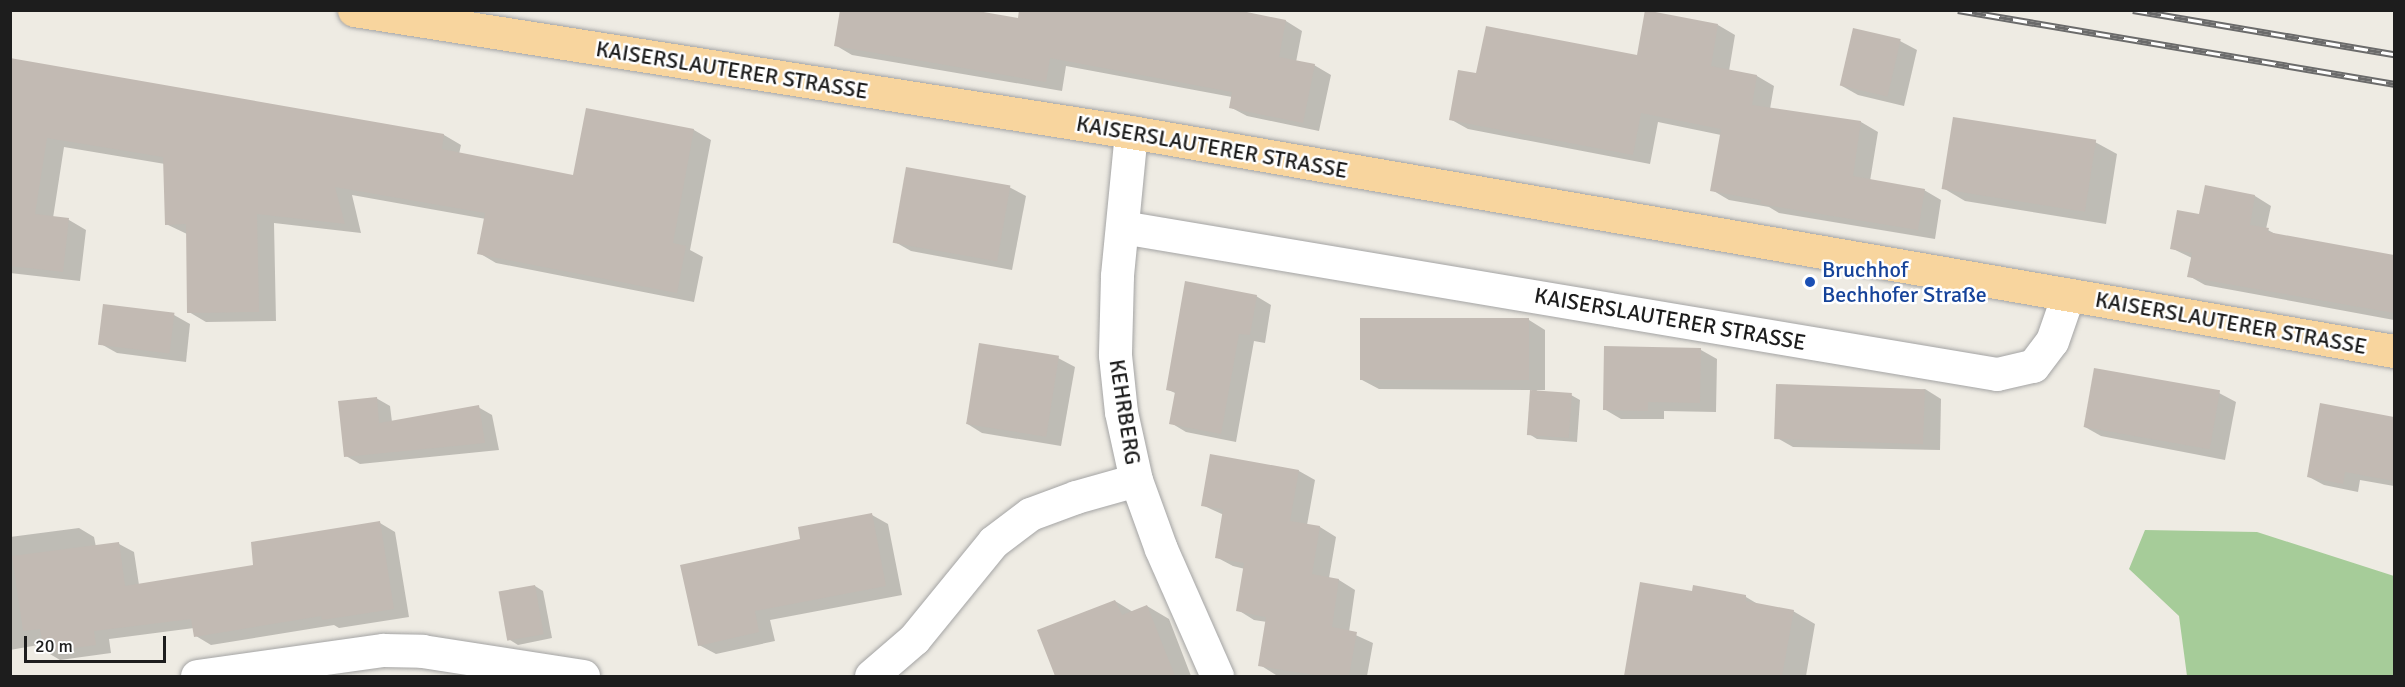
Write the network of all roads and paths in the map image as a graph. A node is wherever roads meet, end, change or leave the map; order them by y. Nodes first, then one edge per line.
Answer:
1 (354, 10) edge
2 (1131, 132) junction
3 (1122, 227) junction
4 (2068, 294) junction
5 (2394, 351) edge
6 (1136, 480) junction
7 (215, 675) edge
8 (583, 676) edge
9 (871, 676) edge
10 (1217, 676) edge

1 - 2 main road, KAISERSLAUTERER STRASSE
2 - 3 street, KEHRBERG
2 - 4 main road, KAISERSLAUTERER STRASSE
3 - 4 street, KAISERSLAUTERER STRASSE
3 - 6 street, KEHRBERG
4 - 5 main road, KAISERSLAUTERER STRASSE
6 - 9 street
6 - 10 street, KEHRBERG
7 - 8 street

